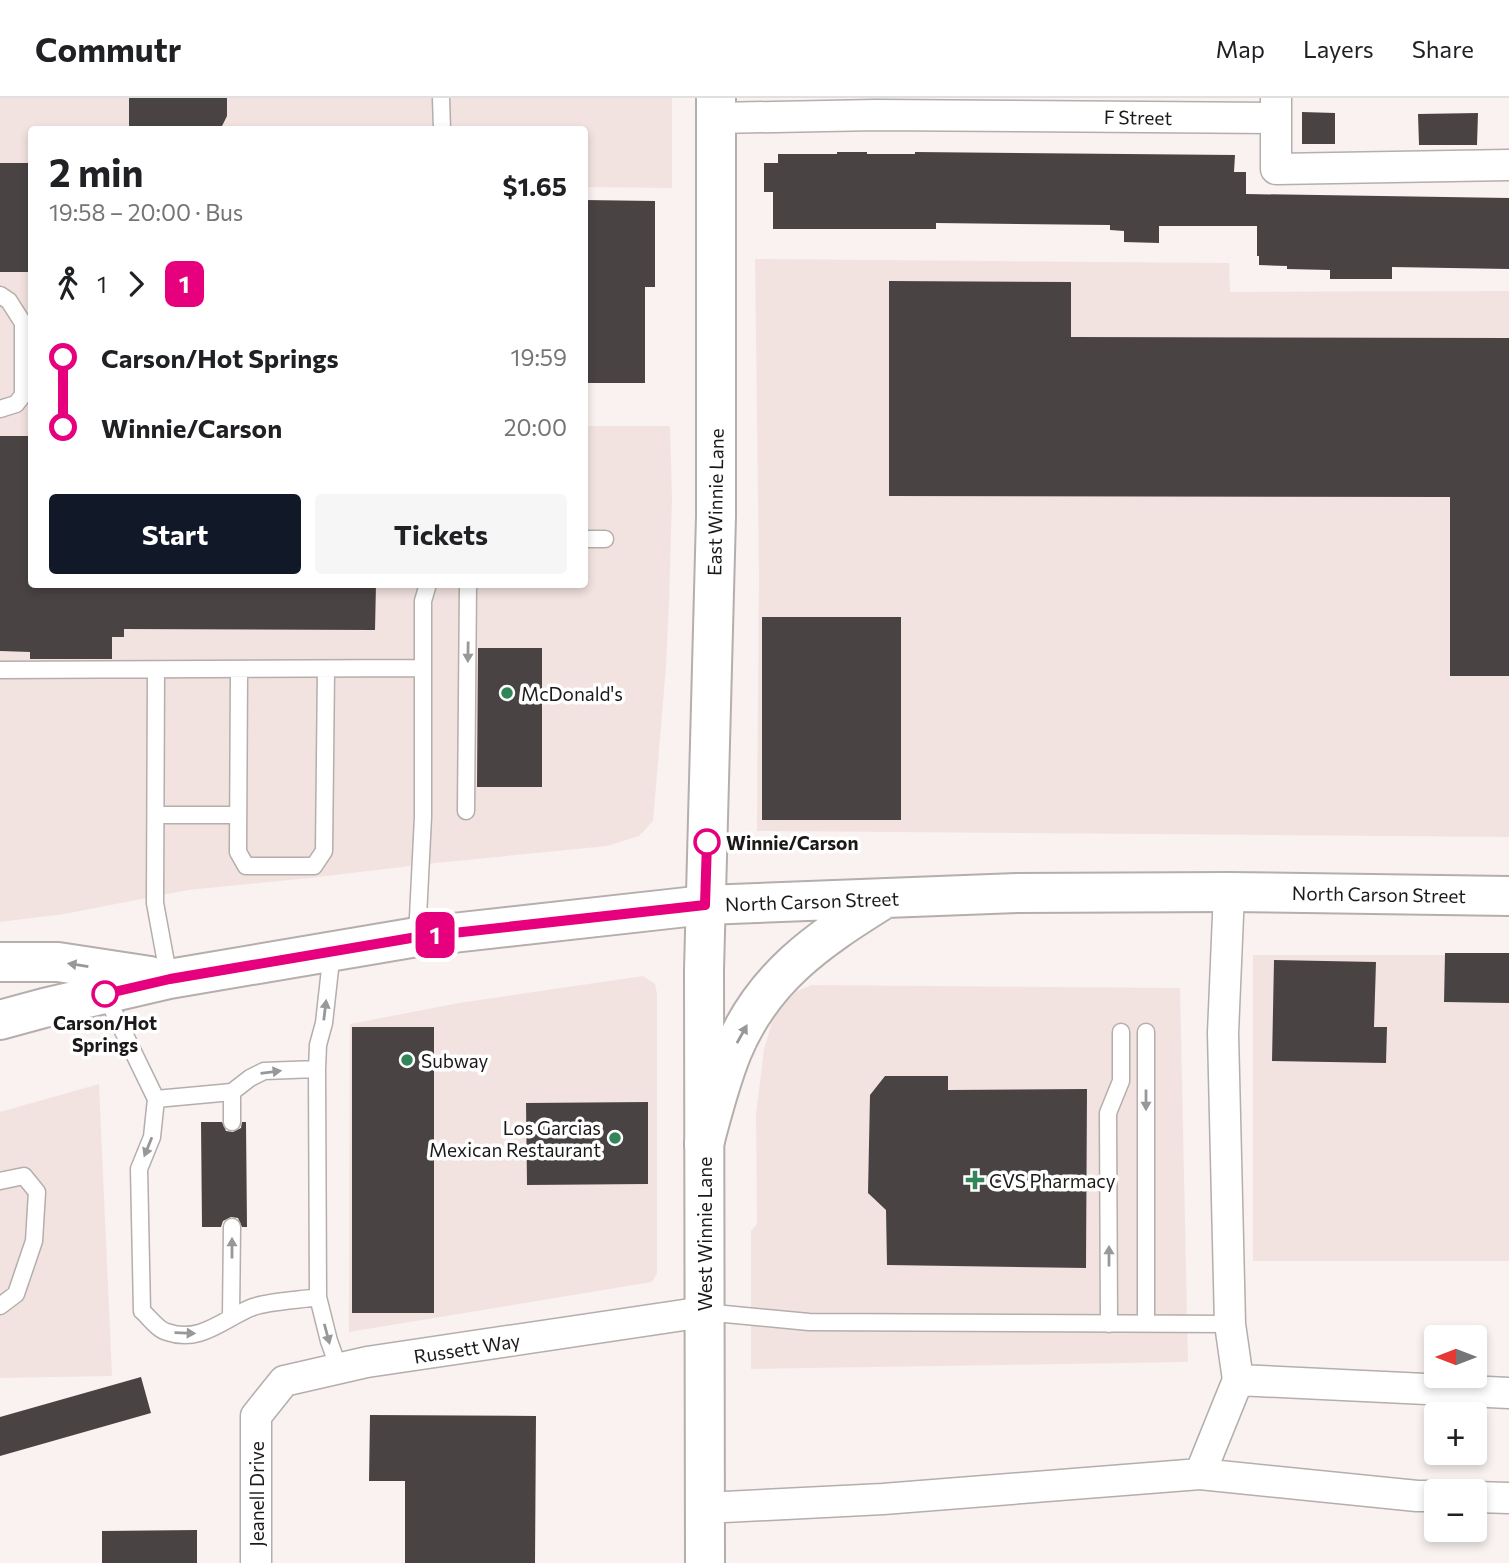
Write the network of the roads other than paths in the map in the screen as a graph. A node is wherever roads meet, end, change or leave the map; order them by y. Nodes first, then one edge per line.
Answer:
1 (442, 98) edge
2 (716, 108) edge
3 (1276, 108) edge
4 (442, 126) edge
5 (1509, 166) edge
6 (0, 295) edge
7 (1, 409) edge
8 (588, 539) edge
9 (604, 539) dead end
10 (427, 588) edge
11 (469, 588) edge
12 (422, 668) junction
13 (326, 669) junction
14 (0, 670) edge
15 (156, 670) junction
16 (239, 670) junction
17 (466, 811) dead end
18 (156, 815) junction
19 (238, 815) junction
20 (1229, 892) junction
21 (1509, 896) edge
22 (886, 898) junction
23 (705, 905) junction
24 (417, 937) junction
25 (332, 951) junction
26 (0, 962) edge
27 (170, 979) junction
28 (105, 994) junction
29 (0, 1020) edge
30 (1121, 1032) dead end
31 (1146, 1032) dead end
32 (317, 1069) junction
33 (232, 1093) junction
34 (156, 1099) junction
35 (232, 1122) dead end
36 (704, 1144) junction
37 (0, 1181) edge
38 (232, 1227) dead end
39 (318, 1297) junction
40 (0, 1306) edge
41 (704, 1312) junction
42 (231, 1317) junction
43 (1109, 1324) junction
44 (1146, 1324) junction
45 (1230, 1324) junction
46 (339, 1369) junction
47 (1238, 1380) junction
48 (1509, 1393) edge
49 (256, 1426) joint
50 (1200, 1474) junction
51 (1424, 1496) edge
52 (1487, 1497) edge
53 (1509, 1497) edge
54 (705, 1508) junction
55 (256, 1563) edge
56 (705, 1563) edge

1 - 4 lane
2 - 3 street, F Street
2 - 23 main road, East Winnie Lane
3 - 5 street, F Street
6 - 7 lane
8 - 9 lane
10 - 12 lane
11 -> 17 lane
12 - 13 lane
12 - 24 lane
13 - 16 lane
13 - 19 lane
14 - 15 lane
15 - 16 lane
15 - 18 lane
16 - 19 lane
18 - 19 lane
18 - 27 lane
20 - 21 main road, North Carson Street
20 - 22 main road, North Carson Street
20 - 45 street
22 - 23 main road, North Carson Street
36 -> 22 main road
23 - 24 main road, North Carson Street
23 - 36 main road, West Winnie Lane
24 - 25 main road, North Carson Street
25 - 27 main road, North Carson Street
32 -> 25 lane
27 -> 26 main road
27 - 28 main road, North Carson Street
28 - 29 main road, North Carson Street
28 - 34 lane
43 -> 30 lane
31 -> 44 lane
33 -> 32 lane
32 - 39 lane
33 - 34 lane
33 - 35 lane
34 -> 42 lane
36 - 41 main road, West Winnie Lane
37 - 40 lane
42 -> 38 lane
39 - 42 lane
39 -> 46 lane
41 - 43 lane
41 - 46 street, Russett Way
41 - 54 main road, West Winnie Lane
43 - 44 lane
44 - 45 lane
45 - 47 street
46 - 49 street, Russett Way
47 - 48 street
47 - 50 street
49 - 55 street, Jeanell Drive
50 - 51 street
50 - 54 street
52 - 53 street
54 - 56 main road, West Winnie Lane

